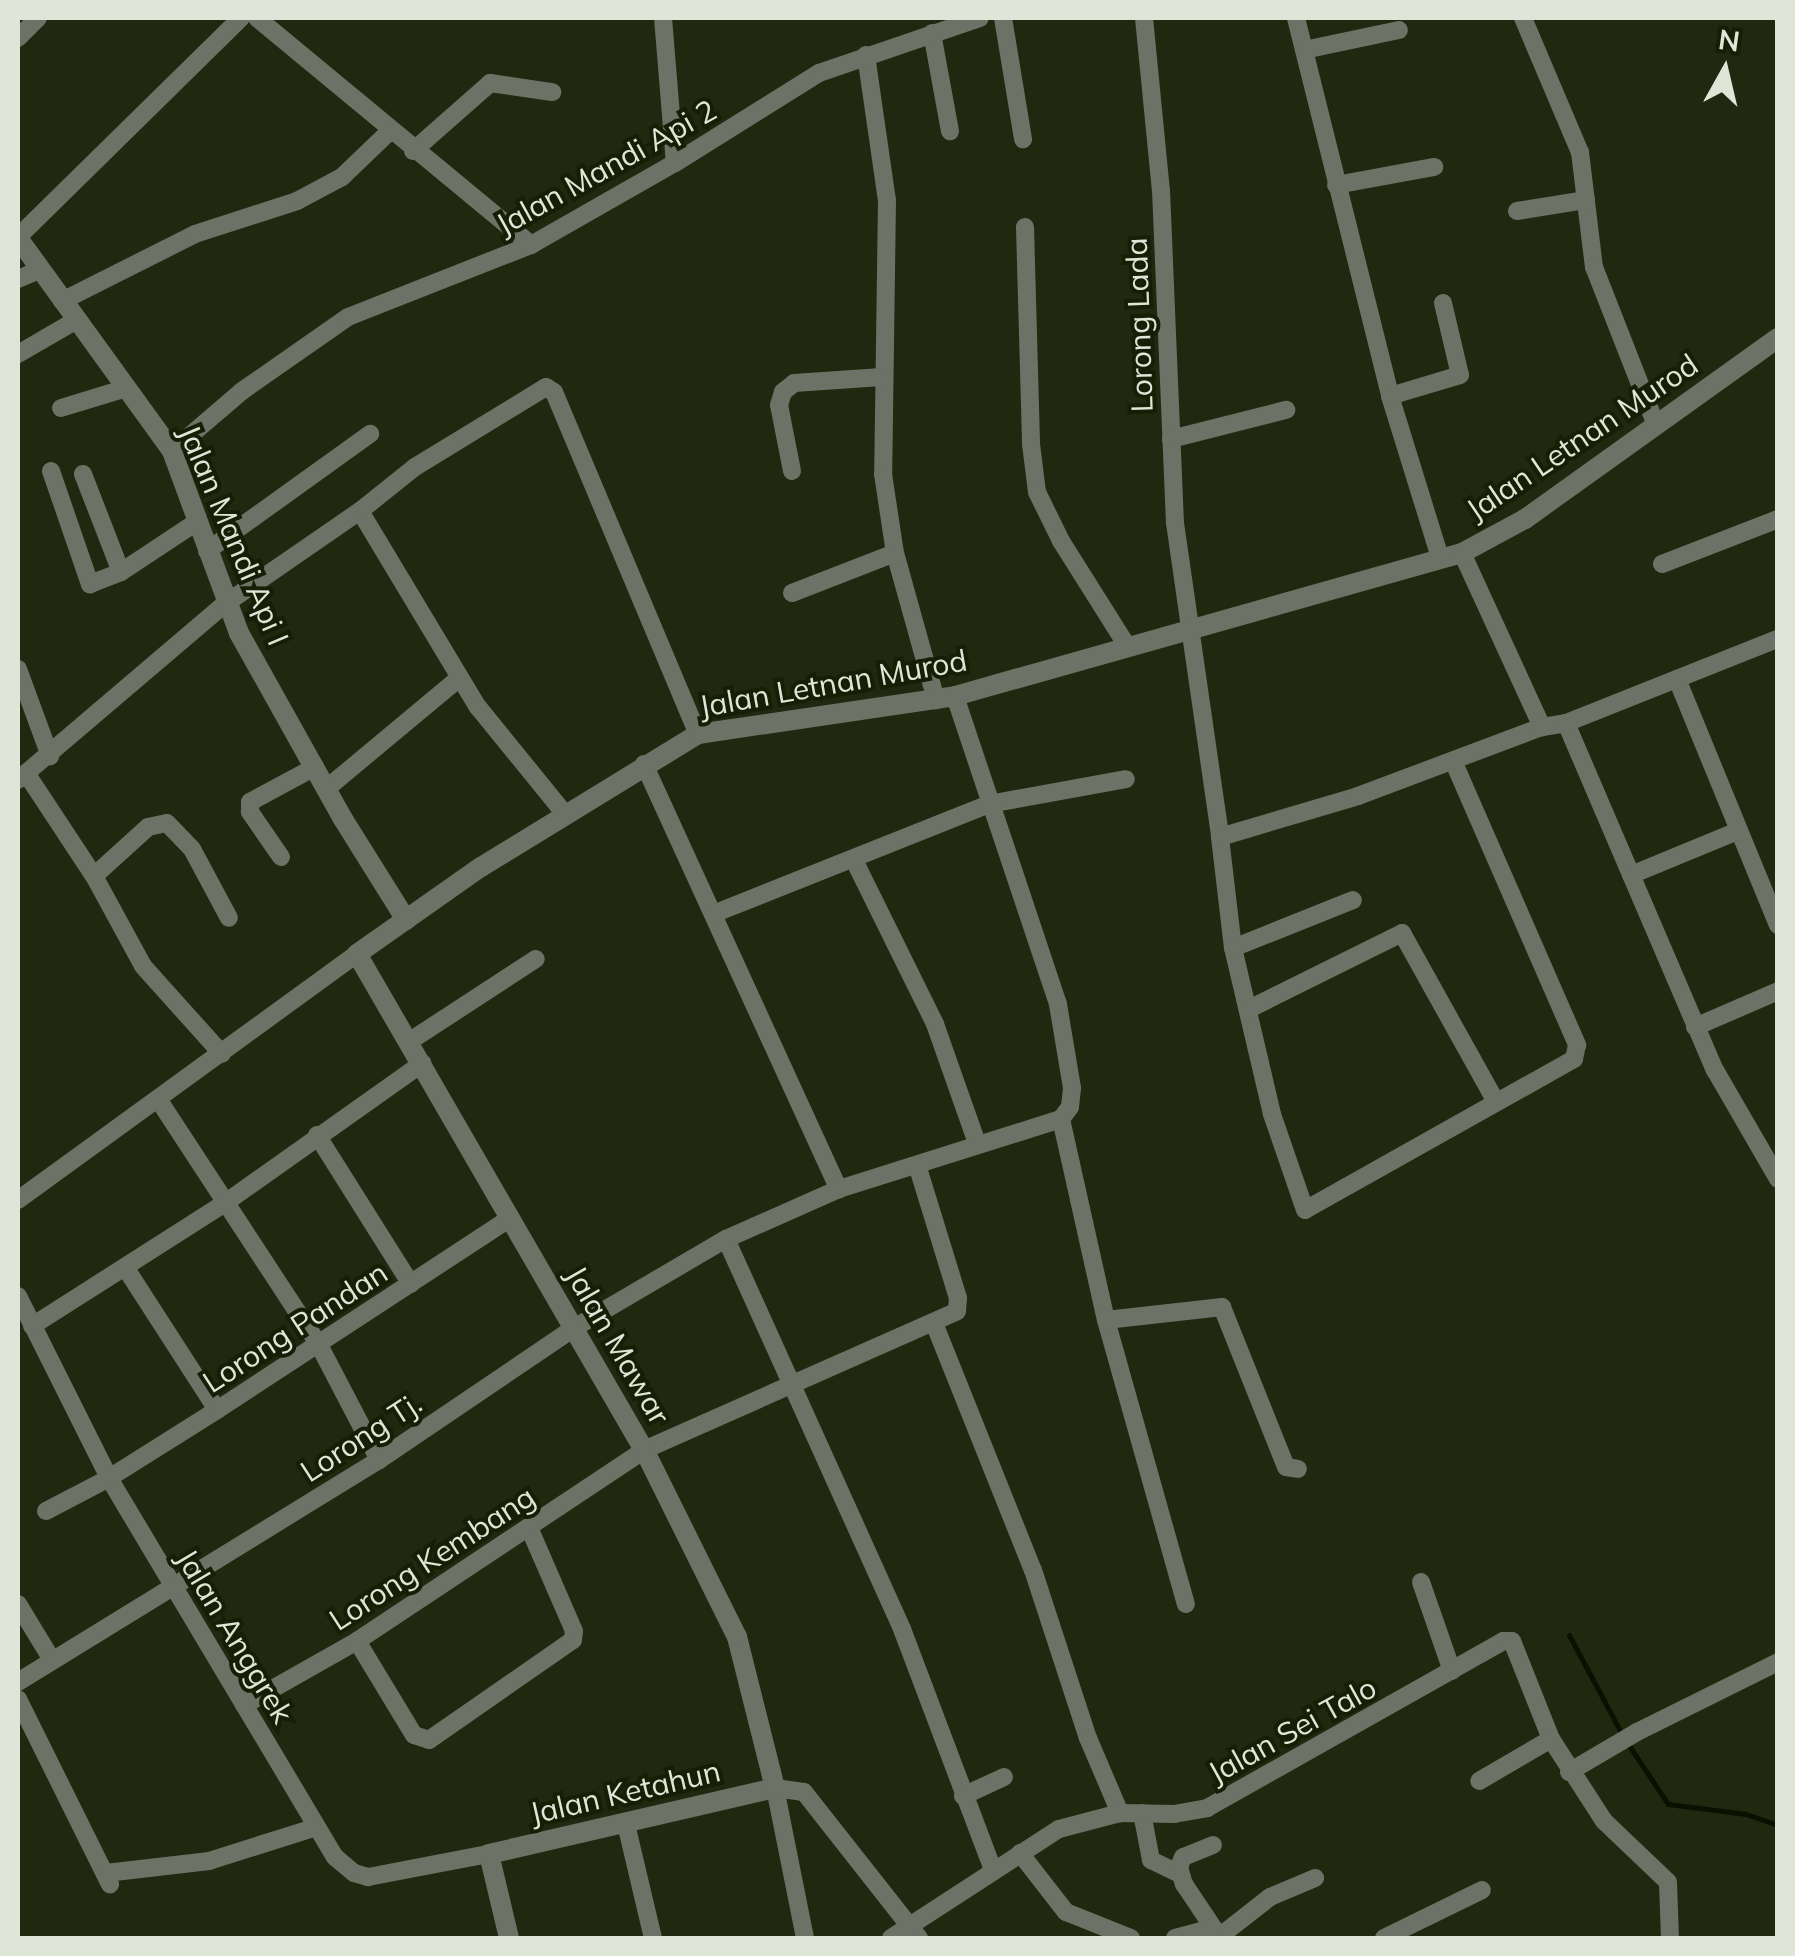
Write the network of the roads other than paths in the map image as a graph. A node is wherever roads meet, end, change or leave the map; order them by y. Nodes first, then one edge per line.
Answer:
1 (38, 18) edge
2 (241, 18) edge
3 (257, 18) edge
4 (663, 18) edge
5 (980, 18) edge
6 (1003, 18) edge
7 (1144, 18) edge
8 (1296, 18) edge
9 (1523, 18) edge
10 (1399, 30) dead end
11 (932, 34) junction
12 (18, 38) edge
13 (1304, 50) junction
14 (866, 56) junction
15 (552, 92) dead end
16 (390, 131) junction
17 (950, 131) dead end
18 (1023, 139) dead end
19 (414, 151) junction
20 (675, 164) junction
21 (1434, 167) dead end
22 (1336, 184) junction
23 (1586, 200) junction
24 (1517, 211) dead end
25 (1025, 227) dead end
26 (18, 238) edge
27 (532, 245) junction
28 (39, 270) junction
29 (18, 280) edge
30 (62, 301) junction
31 (1443, 302) dead end
32 (75, 321) junction
33 (1778, 338) edge
34 (18, 354) edge
35 (882, 378) junction
36 (127, 388) junction
37 (1390, 396) junction
38 (61, 408) dead end
39 (1286, 410) dead end
40 (1656, 426) junction
41 (370, 434) dead end
42 (1171, 439) junction
43 (172, 450) junction
44 (51, 471) dead end
45 (792, 472) dead end
46 (83, 474) dead end
47 (360, 511) junction
48 (1778, 518) edge
49 (198, 521) junction
50 (208, 550) junction
51 (896, 553) junction
52 (1462, 553) junction
53 (1440, 558) junction
54 (1662, 564) dead end
55 (120, 572) junction
56 (792, 593) dead end
57 (226, 604) junction
58 (1191, 630) junction
59 (1777, 639) edge
60 (1127, 646) junction
61 (18, 669) edge
62 (459, 678) junction
63 (1677, 679) junction
64 (945, 698) junction
65 (1566, 723) junction
66 (1542, 726) junction
67 (698, 734) junction
68 (50, 756) junction
69 (1454, 763) junction
70 (644, 764) junction
71 (315, 767) junction
72 (22, 777) edge
73 (1126, 779) dead end
74 (326, 789) junction
75 (989, 804) junction
76 (565, 814) junction
77 (1738, 831) junction
78 (1220, 837) junction
79 (280, 856) dead end
80 (854, 860) junction
81 (1630, 874) junction
82 (94, 876) junction
83 (1353, 900) dead end
84 (1773, 902) edge
85 (712, 914) junction
86 (228, 918) dead end
87 (406, 920) junction
88 (1778, 925) edge
89 (1233, 948) junction
90 (357, 954) junction
91 (536, 959) dead end
92 (1778, 991) edge
93 (1248, 1010) junction
94 (1696, 1027) junction
95 (410, 1042) junction
96 (222, 1054) junction
97 (422, 1063) junction
98 (158, 1099) junction
99 (1496, 1102) junction
100 (1060, 1119) junction
101 (317, 1135) junction
102 (978, 1143) junction
103 (917, 1165) junction
104 (1776, 1176) edge
105 (839, 1188) junction
106 (18, 1200) edge
107 (226, 1203) junction
108 (509, 1219) junction
109 (726, 1239) junction
110 (125, 1267) junction
111 (411, 1284) junction
112 (18, 1296) edge
113 (1106, 1320) junction
114 (934, 1323) junction
115 (32, 1326) junction
116 (574, 1328) junction
117 (319, 1346) junction
118 (794, 1382) junction
119 (217, 1410) junction
120 (644, 1450) junction
121 (379, 1460) junction
122 (1292, 1468) dead end
123 (109, 1478) junction
124 (46, 1511) dead end
125 (530, 1530) junction
126 (1421, 1582) dead end
127 (174, 1585) junction
128 (18, 1604) edge
129 (1186, 1604) dead end
130 (357, 1641) junction
131 (52, 1660) junction
132 (1778, 1662) edge
133 (1452, 1671) junction
134 (18, 1682) edge
135 (18, 1699) edge
136 (244, 1705) junction
137 (1552, 1739) junction
138 (1569, 1772) junction
139 (1004, 1777) dead end
140 (1480, 1782) dead end
141 (775, 1788) junction
142 (963, 1796) junction
143 (1120, 1813) junction
144 (1142, 1814) junction
145 (626, 1824) junction
146 (317, 1827) junction
147 (1213, 1845) dead end
148 (1020, 1853) junction
149 (489, 1854) junction
150 (993, 1870) junction
151 (1180, 1874) junction
152 (1314, 1878) dead end
153 (1482, 1890) dead end
154 (915, 1932) edge
155 (1218, 1934) edge
156 (509, 1938) edge
157 (653, 1938) edge
158 (805, 1938) edge
159 (891, 1938) edge
160 (1132, 1938) edge
161 (1175, 1938) edge
162 (1384, 1938) edge
163 (1670, 1938) edge

1 - 12 street
2 - 26 street
3 - 16 street
4 - 20 street
5 - 11 street, Jalan Mandi Api 2
6 - 18 street
7 - 42 street, Lorong Lada
8 - 13 street
9 - 23 street
10 - 13 street
11 - 14 street, Jalan Mandi Api 2
11 - 17 street
13 - 22 street
14 - 20 street, Jalan Mandi Api 2
14 - 35 street
15 - 19 street
16 - 19 street
16 - 30 street
19 - 27 street
20 - 27 street, Jalan Mandi Api 2
21 - 22 street
22 - 37 street
23 - 24 street
23 - 40 street
25 - 60 street
26 - 28 street, Jalan Mandi Api I
27 - 43 street, Jalan Mandi Api 2
28 - 29 street
28 - 30 street, Jalan Mandi Api I
30 - 32 street, Jalan Mandi Api I
31 - 37 street
32 - 34 street
32 - 36 street, Jalan Mandi Api I
33 - 40 street, Jalan Letnan Murod
35 - 45 street
35 - 51 street
36 - 38 street
36 - 43 street, Jalan Mandi Api I
37 - 53 street
39 - 42 street
40 - 52 street, Jalan Letnan Murod
41 - 50 street
42 - 58 street, Lorong Lada
43 - 49 street, Jalan Mandi Api I
44 - 55 street
46 - 55 street
47 - 57 street
47 - 62 street
47 - 67 street
48 - 54 street
49 - 50 street, Jalan Mandi Api I
49 - 55 street
50 - 57 street, Jalan Mandi Api I
51 - 56 street
51 - 64 street
52 - 53 street, Jalan Letnan Murod
52 - 66 street
53 - 58 street, Jalan Letnan Murod
57 - 68 street
57 - 71 street, Jalan Mandi Api I
58 - 60 street, Jalan Letnan Murod
58 - 78 street, Lorong Lada
59 - 63 street
60 - 64 street, Jalan Letnan Murod
61 - 68 street
62 - 74 street
62 - 76 street
63 - 65 street
63 - 77 street
64 - 67 street, Jalan Letnan Murod
64 - 75 street
65 - 66 street
65 - 81 street
66 - 69 street
67 - 70 street, Jalan Letnan Murod
68 - 72 street
69 - 78 street
69 - 99 street
70 - 76 street, Jalan Letnan Murod
70 - 85 street
71 - 74 street, Jalan Mandi Api I
71 - 79 street
72 - 82 street
73 - 75 street
74 - 87 street, Jalan Mandi Api I
75 - 80 street
75 - 100 street
76 - 87 street, Jalan Letnan Murod
77 - 81 street
77 - 84 street
78 - 89 street, Lorong Lada
80 - 85 street
80 - 102 street
81 - 94 street
82 - 86 street
82 - 96 street
83 - 89 street
84 - 88 street
85 - 105 street
87 - 90 street, Jalan Letnan Murod
89 - 93 street, Lorong Lada
90 - 95 street, Jalan Mawar
90 - 96 street, Jalan Letnan Murod
91 - 95 street
92 - 94 street
93 - 99 street
93 - 99 street, Lorong Lada
94 - 104 street
95 - 97 street, Jalan Mawar
96 - 98 street, Jalan Letnan Murod
97 - 101 street
97 - 108 street, Jalan Mawar
98 - 106 street, Jalan Letnan Murod
98 - 107 street
100 - 102 street, Lorong Tj.
100 - 113 street
101 - 107 street
101 - 111 street
102 - 103 street, Lorong Tj.
103 - 105 street, Lorong Tj.
103 - 114 street
105 - 109 street, Lorong Tj.
107 - 110 street
107 - 117 street
108 - 111 street, Lorong Pandan
108 - 116 street, Jalan Mawar
109 - 116 street, Lorong Tj.
109 - 118 street
110 - 115 street
110 - 119 street
111 - 117 street, Lorong Pandan
112 - 115 street, Jalan Anggrek
113 - 122 street
113 - 129 street
114 - 118 street, Lorong Kembang
114 - 143 street
115 - 123 street, Jalan Anggrek
116 - 120 street, Jalan Mawar
116 - 121 street, Lorong Tj.
117 - 119 street, Lorong Pandan
117 - 121 street
118 - 120 street, Lorong Kembang
118 - 142 street
119 - 123 street, Lorong Pandan
120 - 125 street, Lorong Kembang
120 - 141 street, Jalan Mawar
121 - 127 street, Lorong Tj.
123 - 124 street, Lorong Pandan
123 - 127 street, Jalan Anggrek
125 - 130 street, Lorong Kembang
125 - 130 street
126 - 133 street
127 - 131 street, Lorong Tj.
127 - 136 street, Jalan Anggrek
128 - 131 street
130 - 136 street, Lorong Kembang
131 - 134 street, Lorong Tj.
132 - 138 street
133 - 137 street, Jalan Sei Talo
133 - 144 street, Jalan Sei Talo
135 - 146 street
136 - 146 street, Jalan Anggrek
137 - 138 street, Jalan Sei Talo
137 - 140 street
138 - 163 street, Jalan Sei Talo
139 - 142 street
141 - 145 street, Jalan Ketahun
141 - 154 street
141 - 158 street
142 - 150 street
143 - 144 street, Jalan Sei Talo
143 - 148 street, Jalan Sei Talo
144 - 151 street
145 - 149 street, Jalan Ketahun
145 - 157 street
146 - 149 street, Jalan Anggrek
147 - 151 street
148 - 150 street, Jalan Sei Talo
148 - 160 street
149 - 156 street
150 - 154 street, Jalan Sei Talo
151 - 155 street
152 - 155 street
153 - 162 street
154 - 159 street, Jalan Sei Talo
155 - 161 street

